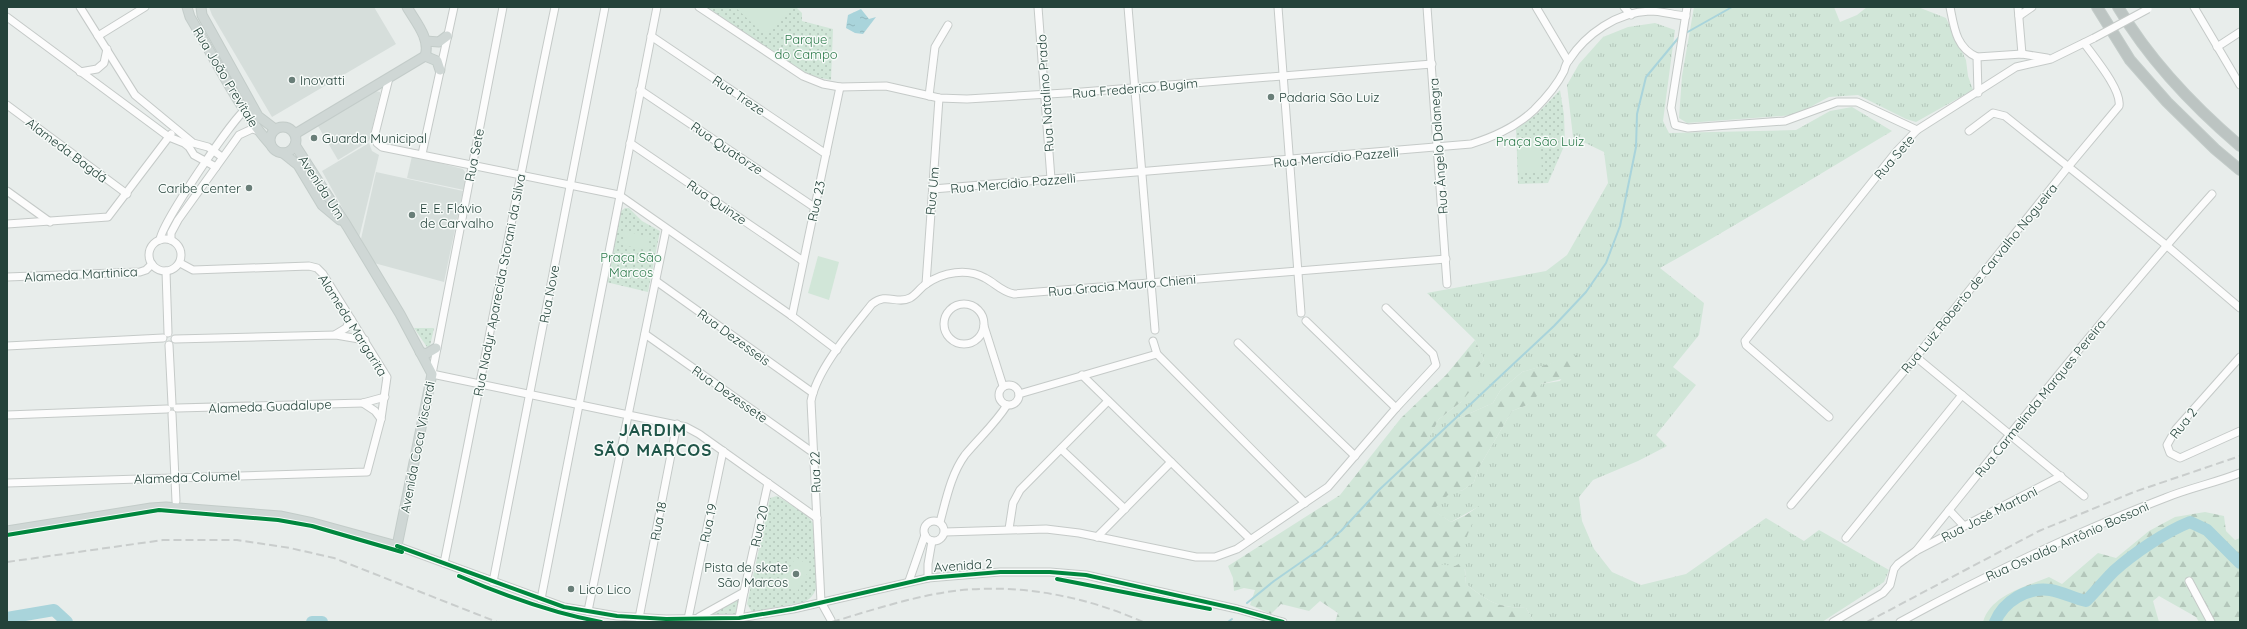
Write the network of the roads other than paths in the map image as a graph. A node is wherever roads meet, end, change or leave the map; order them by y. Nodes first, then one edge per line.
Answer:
1 (80, 7) edge
2 (144, 7) edge
3 (187, 7) edge
4 (201, 7) edge
5 (407, 7) edge
6 (454, 7) edge
7 (503, 7) edge
8 (555, 7) edge
9 (605, 7) edge
10 (657, 7) edge
11 (699, 7) edge
12 (1038, 7) edge
13 (1128, 7) edge
14 (1278, 7) edge
15 (1427, 7) edge
16 (1536, 7) edge
17 (1624, 7) edge
18 (1687, 7) edge
19 (1950, 7) edge
20 (2018, 7) edge
21 (2032, 7) edge
22 (2097, 7) edge
23 (2118, 7) edge
24 (2194, 7) edge
25 (2150, 8) edge
26 (1648, 9) edge
27 (1630, 15) junction
28 (1686, 16) junction
29 (2019, 16) junction
30 (7, 17) edge
31 (948, 25) dead end
32 (2240, 32) edge
33 (98, 36) junction
34 (447, 36) junction
35 (651, 36) junction
36 (426, 41) junction
37 (2084, 43) junction
38 (107, 48) junction
39 (2217, 48) junction
40 (2022, 54) junction
41 (426, 56) junction
42 (1977, 57) junction
43 (2051, 59) junction
44 (1568, 61) junction
45 (104, 63) junction
46 (1432, 64) junction
47 (97, 68) junction
48 (119, 69) junction
49 (440, 70) junction
50 (80, 72) junction
51 (1284, 75) junction
52 (389, 78) junction
53 (2240, 85) edge
54 (840, 87) junction
55 (103, 88) junction
56 (1135, 88) junction
57 (640, 90) junction
58 (1978, 93) junction
59 (1045, 95) junction
60 (929, 96) junction
61 (939, 98) junction
62 (7, 105) edge
63 (248, 107) junction
64 (174, 128) junction
65 (275, 129) junction
66 (1917, 130) junction
67 (1969, 131) dead end
68 (258, 132) junction
69 (295, 134) junction
70 (169, 137) junction
71 (630, 143) junction
72 (270, 144) junction
73 (191, 145) junction
74 (295, 145) junction
75 (2240, 146) edge
76 (1438, 148) junction
77 (214, 150) junction
78 (283, 154) junction
79 (422, 154) junction
80 (826, 154) junction
81 (222, 157) junction
82 (1290, 160) junction
83 (205, 162) junction
84 (472, 165) junction
85 (216, 167) junction
86 (2068, 167) junction
87 (2240, 170) edge
88 (1141, 172) junction
89 (520, 174) junction
90 (1052, 179) junction
91 (570, 184) junction
92 (933, 189) junction
93 (7, 191) edge
94 (127, 194) junction
95 (2212, 194) dead end
96 (619, 195) junction
97 (177, 206) junction
98 (814, 207) junction
99 (184, 210) junction
100 (50, 222) junction
101 (7, 224) edge
102 (347, 226) junction
103 (666, 230) junction
104 (160, 240) junction
105 (171, 240) junction
106 (2166, 245) junction
107 (1446, 259) junction
108 (803, 261) junction
109 (180, 263) junction
110 (152, 264) junction
111 (166, 271) junction
112 (1299, 272) junction
113 (7, 277) edge
114 (656, 281) junction
115 (1151, 283) junction
116 (926, 284) junction
117 (1447, 284) dead end
118 (1386, 308) dead end
119 (2240, 308) edge
120 (1302, 312) dead end
121 (792, 316) junction
122 (351, 319) junction
123 (1306, 321) dead end
124 (984, 326) junction
125 (1155, 330) dead end
126 (336, 334) junction
127 (645, 334) junction
128 (166, 336) junction
129 (175, 339) junction
130 (364, 340) junction
131 (1153, 341) dead end
132 (1238, 343) dead end
133 (169, 345) junction
134 (7, 346) edge
135 (436, 348) junction
136 (837, 350) junction
137 (420, 352) junction
138 (1157, 354) junction
139 (1916, 357) junction
140 (2240, 357) edge
141 (432, 374) junction
142 (1082, 375) junction
143 (481, 384) junction
144 (1003, 386) junction
145 (812, 393) junction
146 (530, 394) junction
147 (1019, 394) junction
148 (1962, 394) junction
149 (385, 397) junction
150 (1108, 401) junction
151 (363, 404) junction
152 (580, 404) junction
153 (1007, 405) junction
154 (1396, 408) junction
155 (172, 409) junction
156 (629, 414) junction
157 (7, 415) edge
158 (1830, 417) dead end
159 (380, 419) junction
160 (677, 424) junction
161 (2240, 431) edge
162 (2010, 433) junction
163 (1061, 449) junction
164 (724, 451) junction
165 (815, 454) junction
166 (1354, 456) junction
167 (1171, 462) junction
168 (367, 472) joint
169 (2240, 473) edge
170 (2061, 476) junction
171 (175, 477) junction
172 (7, 483) edge
173 (768, 483) junction
174 (2084, 496) dead end
175 (176, 501) dead end
176 (1305, 503) junction
177 (1791, 505) dead end
178 (1125, 509) junction
179 (1949, 510) junction
180 (817, 518) junction
181 (940, 522) junction
182 (1964, 526) junction
183 (1009, 529) junction
184 (7, 531) edge
185 (945, 532) junction
186 (925, 535) junction
187 (1097, 537) junction
188 (1846, 538) dead end
189 (1250, 539) junction
190 (932, 541) junction
191 (397, 546) junction
192 (1916, 551) junction
193 (444, 563) junction
194 (928, 578) junction
195 (2189, 580) dead end
196 (909, 581) junction
197 (493, 582) junction
198 (744, 592) junction
199 (541, 599) junction
200 (821, 602) junction
201 (588, 611) junction
202 (638, 618) junction
203 (739, 618) junction
204 (688, 619) junction
205 (697, 619) junction
206 (831, 620) dead end
207 (1283, 622) edge
208 (1833, 622) edge
209 (1900, 622) edge
210 (2210, 622) edge

1 - 33 street
2 - 33 street
3 - 63 main road, Rua João Previtale
4 - 63 main road
5 - 36 main road
6 - 34 street
7 - 84 street, Rua Sete
8 - 89 street, Rua Nadyr Aparecida Storani da Silva
9 - 91 street, Rua Nove
10 - 35 street
11 - 54 street, Rua Frederico Bugim
12 - 59 street, Rua Natalino Prado
13 - 56 street
14 - 51 street
15 - 46 street, Rua Ângelo Dalanegra
16 - 44 street
17 - 27 street
18 - 28 street
19 - 42 street
20 - 29 street
21 - 29 street
22 - 87 highway
23 - 75 highway
24 - 39 street
25 - 37 street, Rua Sete, bridge
26 - 27 street, Rua Mercídio Pazzelli
26 - 28 street, Rua Mercídio Pazzelli
27 - 44 street, Rua Mercídio Pazzelli
28 - 66 street
29 - 40 street
30 - 50 street
31 - 60 street
32 - 39 street
33 - 38 street
34 - 36 main road
34 - 49 street
35 - 57 street
35 - 80 street, Rua Treze
36 - 41 main road
37 - 43 street, Rua Sete
37 - 86 street, Rua Luiz Roberto de Carvalho Nogueira
38 - 45 street
38 - 48 street
39 - 53 street
40 - 42 street
40 - 43 street
41 - 49 main road
41 - 52 main road
42 - 58 street
43 - 58 street, Rua Sete
44 - 76 street, Rua Mercídio Pazzelli
45 - 47 street
45 - 48 street
46 - 51 street, Rua Frederico Bugim
46 - 76 street, Rua Ângelo Dalanegra
47 - 50 street
47 - 55 street
48 - 64 street
49 - 79 street
50 - 55 street
51 - 56 street, Rua Frederico Bugim
51 - 82 street
52 - 69 main road
52 - 79 street
54 - 60 street, Rua Frederico Bugim
54 - 80 street, Rua 23
55 - 70 street
56 - 59 street, Rua Frederico Bugim
56 - 88 street
57 - 71 street
57 - 98 street, Rua Quatorze
58 - 66 street, Rua Sete
59 - 61 street, Rua Frederico Bugim
59 - 90 street, Rua Natalino Prado
60 - 61 street, Rua Frederico Bugim
61 - 92 street, Rua Um
62 - 94 street, Alameda Bagdá
63 - 65 main road
63 - 68 main road, Rua João Previtale
63 - 77 street
64 - 70 street
64 - 73 street
65 - 69 main road
65 - 72 main road
66 - 158 street, Rua Sete
67 - 86 street
68 - 72 main road, Rua João Previtale
68 - 81 street
69 - 74 main road
70 - 73 street
70 - 94 street
71 - 96 street
71 - 108 street, Rua Quinze
72 - 78 main road
73 - 77 street
73 - 83 street
74 - 78 main road
74 - 102 main road, Avenida Um
76 - 82 street, Rua Mercídio Pazzelli
76 - 107 street, Rua Ângelo Dalanegra
77 - 81 street
77 - 83 street
78 - 102 main road, Avenida Um
79 - 84 street
80 - 98 street, Rua 23
81 - 85 street
82 - 88 street, Rua Mercídio Pazzelli
82 - 112 street
83 - 85 street
83 - 97 street
84 - 89 street
84 - 135 street, Rua Sete
85 - 99 street
86 - 106 street
86 - 139 street, Rua Luiz Roberto de Carvalho Nogueira
88 - 90 street, Rua Mercídio Pazzelli
88 - 115 street
89 - 91 street
89 - 143 street, Rua Nadyr Aparecida Storani da Silva
90 - 92 street, Rua Mercídio Pazzelli
91 - 96 street
91 - 146 street, Rua Nove
92 - 116 street, Rua Um
93 - 100 street
94 - 100 street
95 - 106 street, Rua Carmelinda Marques Pereira
96 - 103 street
96 - 152 street
97 - 99 street
97 - 104 street
98 - 108 street, Rua 23
99 - 105 street
100 - 101 street
102 - 137 main road, Avenida Coca Viscardi
103 - 114 street
103 - 121 street
104 - 105 street
104 - 110 street
105 - 109 street
106 - 119 street
106 - 162 street, Rua Carmelinda Marques Pereira
107 - 112 street, Rua Gracia Mauro Chieni
107 - 117 street, Rua Ângelo Dalanegra
108 - 121 street, Rua 23
109 - 111 street
109 - 122 street, Alameda Margarita
110 - 111 street
110 - 113 street, Alameda Martinica
111 - 128 street
112 - 115 street, Rua Gracia Mauro Chieni
112 - 120 street
114 - 127 street
114 - 145 street, Rua Dezesseis
115 - 116 street, Rua Gracia Mauro Chieni
115 - 125 street
116 - 136 street, Rua Gracia Mauro Chieni
118 - 154 street
121 - 136 street
122 - 126 street
122 - 130 street, Alameda Margarita
123 - 154 street
124 - 124 street
124 - 144 street
126 - 129 street
126 - 130 street
127 - 156 street
127 - 165 street, Rua Dezessete
128 - 129 street
128 - 133 street
128 - 134 street
129 - 133 street
130 - 149 street, Alameda Margarita
131 - 138 street
132 - 166 street
133 - 155 street
135 - 137 main road
135 - 141 street, Rua Sete
136 - 145 street, Rua 22
137 - 141 main road, Avenida Coca Viscardi
138 - 142 street
138 - 176 street
139 - 148 street
139 - 177 street, Rua Luiz Roberto de Carvalho Nogueira
140 - 161 street, Rua 2
141 - 143 street
141 - 191 main road, Avenida Coca Viscardi
142 - 147 street
142 - 150 street
143 - 146 street
143 - 193 street, Rua Nadyr Aparecida Storani da Silva
144 - 147 street
144 - 153 street
145 - 165 street, Rua 22
146 - 152 street
146 - 197 street, Rua Nove
147 - 153 street
148 - 162 street
148 - 188 street
149 - 151 street, Alameda Guadalupe
149 - 159 street, Alameda Margarita
150 - 163 street
150 - 167 street
151 - 155 street, Alameda Guadalupe
151 - 159 street
152 - 156 street
152 - 199 street
153 - 181 street
154 - 166 street
155 - 157 street, Alameda Guadalupe
155 - 171 street
156 - 160 street
156 - 201 street
159 - 168 street, Alameda Margarita
160 - 164 street
160 - 202 street, Rua 18
162 - 170 street
162 - 179 street, Rua Carmelinda Marques Pereira
163 - 178 street
163 - 183 street
164 - 173 street
164 - 204 street, Rua 19
165 - 180 street, Rua 22
166 - 176 street
167 - 178 street
167 - 189 street
168 - 171 street, Alameda Columel
169 - 209 street, Rua Osvaldo Antônio Bossoni
170 - 174 street
170 - 182 street, Rua José Martoni
171 - 172 street, Alameda Columel
171 - 175 street
173 - 180 street
173 - 198 street, Rua 20
176 - 189 street
178 - 187 street
179 - 182 street
179 - 192 street, Rua Carmelinda Marques Pereira
180 - 200 street, Rua 22
181 - 185 street
181 - 186 street
182 - 192 street, Rua José Martoni
183 - 185 street
183 - 187 street
184 - 191 main road
185 - 190 street
186 - 190 street
186 - 196 street
187 - 189 street
190 - 194 street
191 - 193 street, Avenida 2
192 - 208 street
193 - 197 street, Avenida 2
194 - 196 street, Avenida 2
194 - 207 street, Avenida 2
195 - 210 street
196 - 200 street, Avenida 2
197 - 199 street, Avenida 2
198 - 203 street, Rua 20
198 - 205 street
199 - 201 street, Avenida 2
200 - 203 street, Avenida 2
200 - 206 street
201 - 202 street, Avenida 2
202 - 204 street, Avenida 2
203 - 205 street, Avenida 2
204 - 205 street, Avenida 2

